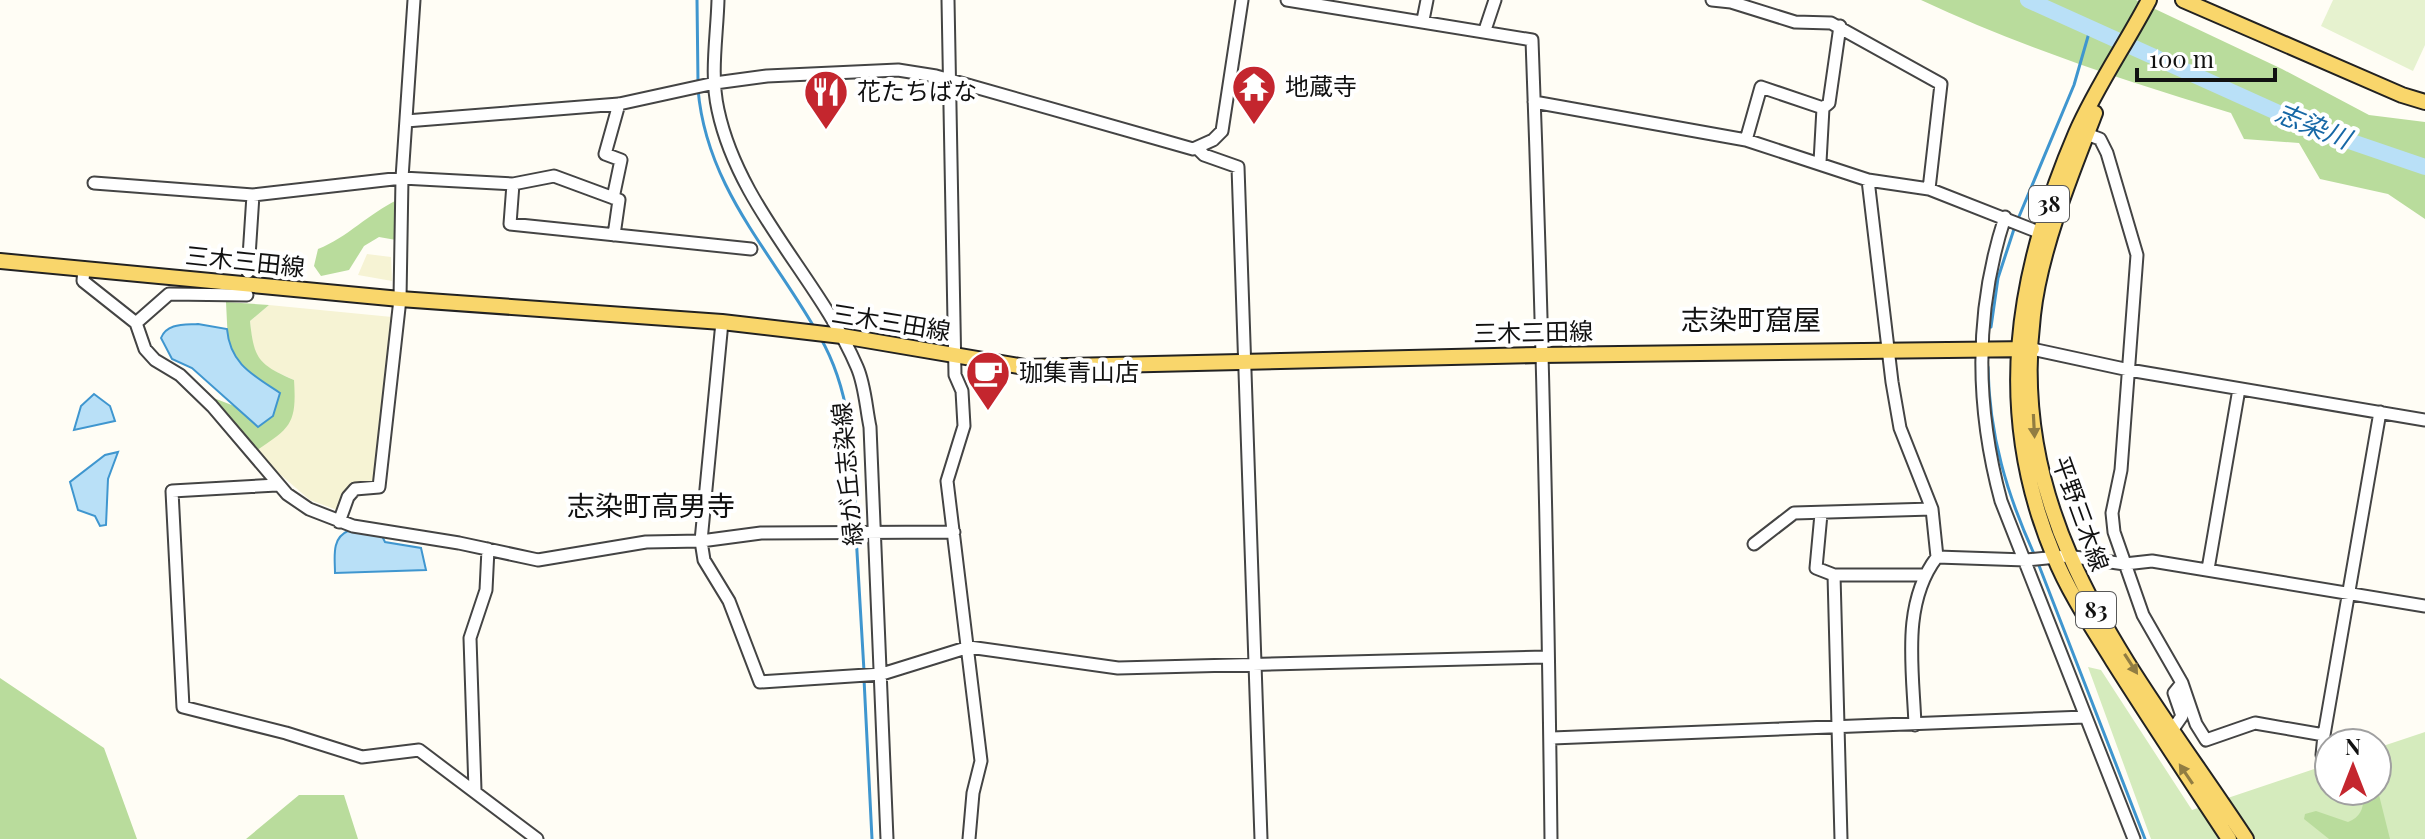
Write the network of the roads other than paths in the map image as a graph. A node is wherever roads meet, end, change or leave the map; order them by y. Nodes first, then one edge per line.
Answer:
1 (414, 0) edge
2 (718, 0) edge
3 (948, 0) edge
4 (1242, 0) edge
5 (1287, 0) edge
6 (1379, 0) edge
7 (1427, 0) edge
8 (1495, 0) edge
9 (1712, 0) edge
10 (2183, 0) edge
11 (2149, 1) edge
12 (1376, 14) junction
13 (1423, 20) junction
14 (1840, 26) junction
15 (1485, 30) junction
16 (951, 82) junction
17 (715, 83) junction
18 (1534, 102) junction
19 (2425, 102) edge
20 (619, 104) junction
21 (1823, 108) junction
22 (406, 121) junction
23 (2082, 132) junction
24 (1746, 140) junction
25 (1198, 149) junction
26 (1820, 162) junction
27 (402, 178) junction
28 (1868, 180) junction
29 (94, 183) dead end
30 (513, 184) junction
31 (1929, 189) junction
32 (253, 195) junction
33 (613, 198) junction
34 (2012, 220) junction
35 (614, 235) junction
36 (2045, 235) junction
37 (751, 249) dead end
38 (0, 261) edge
39 (84, 268) junction
40 (248, 272) dead end
41 (247, 295) dead end
42 (400, 299) junction
43 (722, 322) junction
44 (136, 323) junction
45 (842, 336) junction
46 (1979, 349) junction
47 (2024, 349) junction
48 (1888, 351) junction
49 (1540, 355) junction
50 (956, 356) junction
51 (1246, 362) junction
52 (2129, 370) junction
53 (2239, 389) junction
54 (2380, 412) junction
55 (2425, 420) edge
56 (277, 485) junction
57 (1932, 509) junction
58 (1821, 514) junction
59 (339, 522) junction
60 (875, 532) junction
61 (954, 532) junction
62 (701, 541) junction
63 (1754, 544) dead end
64 (488, 549) junction
65 (2060, 556) junction
66 (1937, 557) junction
67 (2026, 560) junction
68 (2125, 564) junction
69 (2208, 569) junction
70 (1834, 575) junction
71 (1924, 575) junction
72 (2348, 593) junction
73 (2425, 606) edge
74 (969, 647) junction
75 (1546, 657) junction
76 (1255, 663) junction
77 (882, 674) junction
78 (2182, 683) junction
79 (2085, 717) junction
80 (1915, 725) junction
81 (1838, 727) junction
82 (2325, 727) edge
83 (2173, 729) junction
84 (2313, 733) edge
85 (1552, 738) junction
86 (475, 790) junction
87 (537, 839) edge
88 (887, 839) edge
89 (969, 839) edge
90 (1261, 839) edge
91 (1551, 839) edge
92 (1841, 839) edge
93 (2134, 839) edge
94 (2229, 839) edge
95 (2246, 839) edge

1 - 22 street
2 - 17 street, 緑が丘志染線
3 - 16 street
4 - 25 street
5 - 12 street
6 - 12 street
7 - 13 street
8 - 15 street
9 - 14 street
10 - 19 main road
11 - 23 main road, 38
12 - 13 street
13 - 15 street
14 - 21 street
14 - 31 street
15 - 18 street
16 - 17 street
16 - 25 street
16 - 50 street
17 - 20 street
17 - 45 street, 緑が丘志染線
18 - 24 street
18 - 49 street
20 - 22 street
20 - 33 street
21 - 24 street
21 - 26 street
22 - 27 street
23 - 36 main road, 38
23 - 52 street
24 - 26 street
25 - 51 street
26 - 28 street
27 - 30 street
27 - 32 street
27 - 42 street
28 - 31 street
28 - 48 street
29 - 32 street
30 - 33 street
30 - 35 street
31 - 34 street
32 - 40 street
33 - 35 street
34 - 36 street
34 - 46 street
35 - 37 street
36 - 47 main road, 38
38 - 39 main road, 三木三田線
39 - 42 main road, 三木三田線
39 - 44 street
41 - 44 street
42 - 43 main road, 三木三田線
42 - 59 street
43 - 45 main road, 三木三田線
43 - 62 street
44 - 56 street
45 - 50 main road, 三木三田線
45 - 60 street, 緑が丘志染線
46 - 47 main road, 三木三田線
46 - 48 main road, 三木三田線
46 - 67 street
47 - 52 street
47 - 65 main road, 平野三木線 / 83
48 - 49 main road, 三木三田線
48 - 57 street
49 - 51 main road, 三木三田線
49 - 75 street
50 - 51 main road, 三木三田線
50 - 61 street
51 - 76 street
52 - 53 street
52 - 68 street
53 - 54 street
53 - 69 street
54 - 55 street
54 - 72 street
56 - 59 street
56 - 86 street
57 - 58 street
57 - 66 street
58 - 63 street
58 - 70 street
59 - 64 street
60 - 61 street
60 - 62 street
60 - 77 street, 緑が丘志染線
61 - 74 street
62 - 64 street
62 - 77 street
64 - 86 street
65 - 67 street
65 - 68 street
65 -> 83 main road, 平野三木線 / 83
94 -> 65 main road, 平野三木線 / 83
66 - 67 street
66 - 71 street
67 - 79 street
68 - 69 street
68 - 78 street
69 - 72 street
70 - 71 street
70 - 81 street
71 - 80 street
72 - 73 street
72 - 82 street
74 - 76 street
74 - 77 street
74 - 89 street
75 - 76 street
75 - 85 street
76 - 90 street
77 - 88 street, 緑が丘志染線
78 - 83 street
78 - 84 street
79 - 80 street
79 - 93 street
80 - 81 street
81 - 85 street
81 - 92 street
83 - 95 main road, 平野三木線 / 83
85 - 91 street
86 - 87 street

